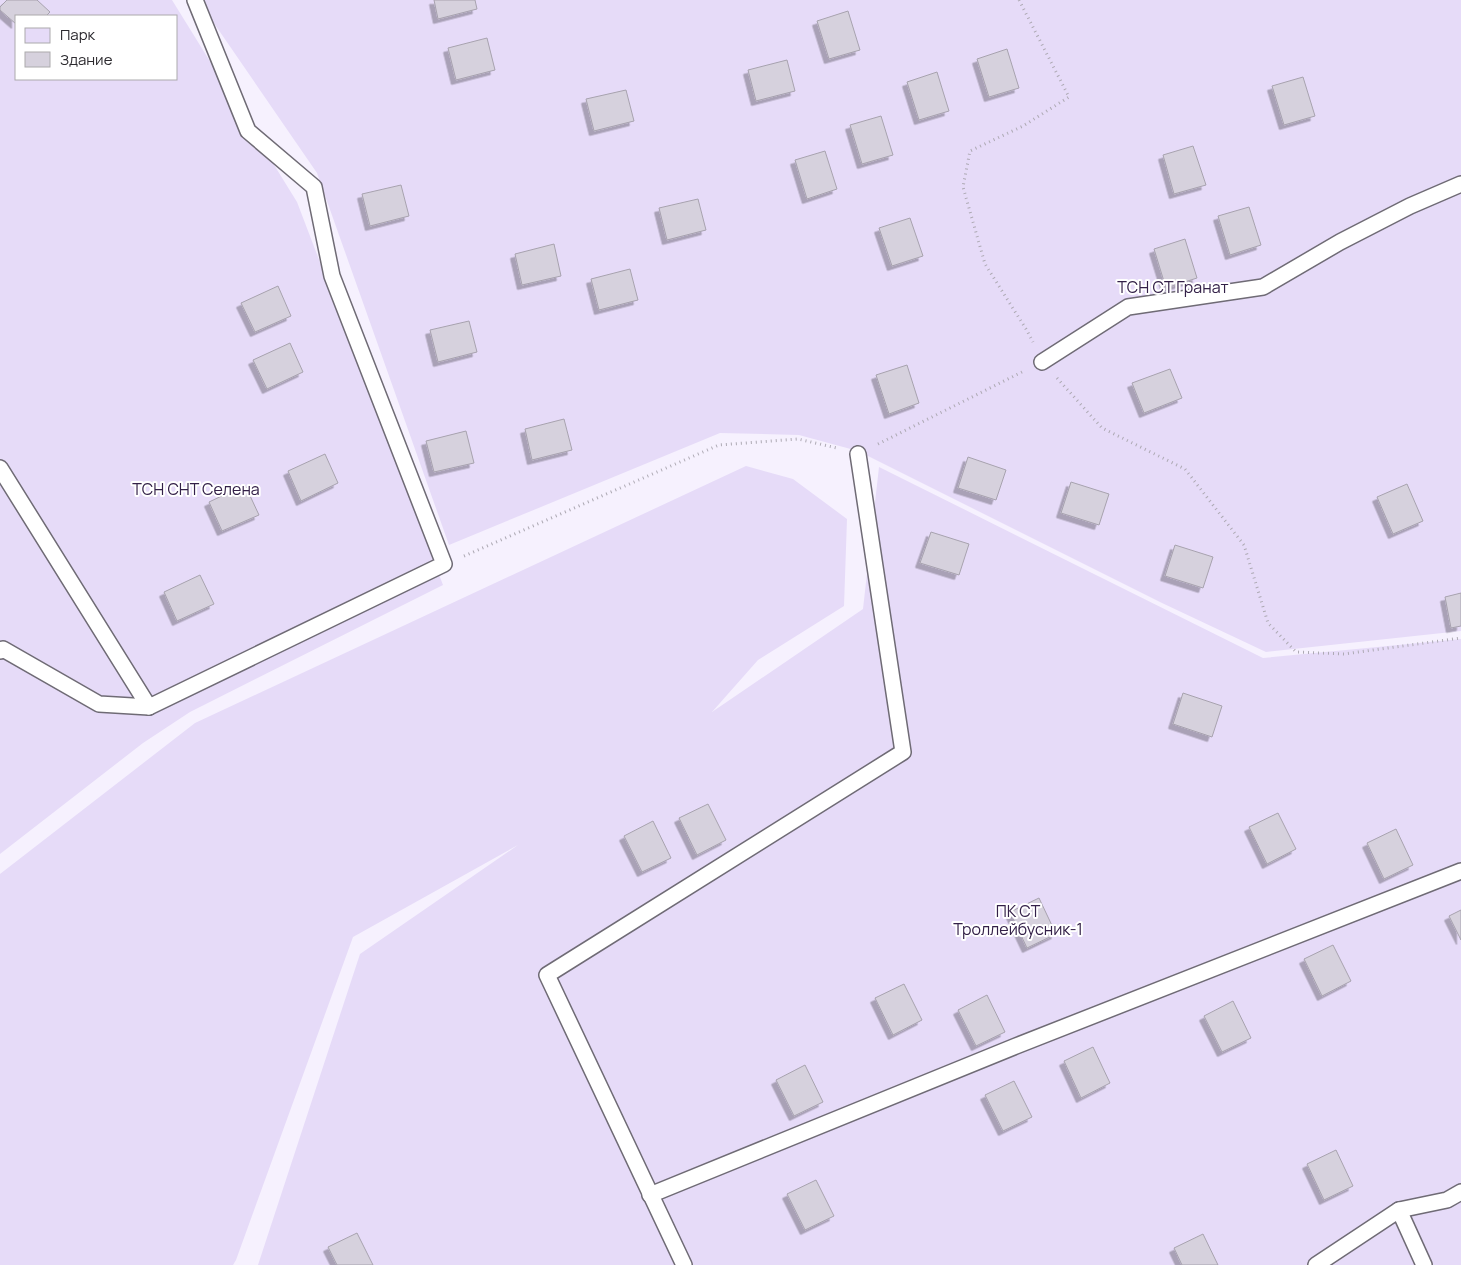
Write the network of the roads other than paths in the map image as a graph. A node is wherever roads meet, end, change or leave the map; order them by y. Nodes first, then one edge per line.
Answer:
1 (195, 0) edge
2 (1461, 184) edge
3 (1042, 362) road end
4 (858, 454) road end
5 (0, 468) edge
6 (0, 651) edge
7 (149, 707) junction
8 (1461, 871) edge
9 (1461, 1192) edge
10 (650, 1195) junction
11 (1399, 1210) junction
12 (684, 1265) edge
13 (1316, 1265) edge
14 (1424, 1265) edge

1 - 7 lane
2 - 3 lane
4 - 10 lane
5 - 7 lane
6 - 7 lane
8 - 10 lane
9 - 11 lane
10 - 12 lane
11 - 13 lane
11 - 14 lane

